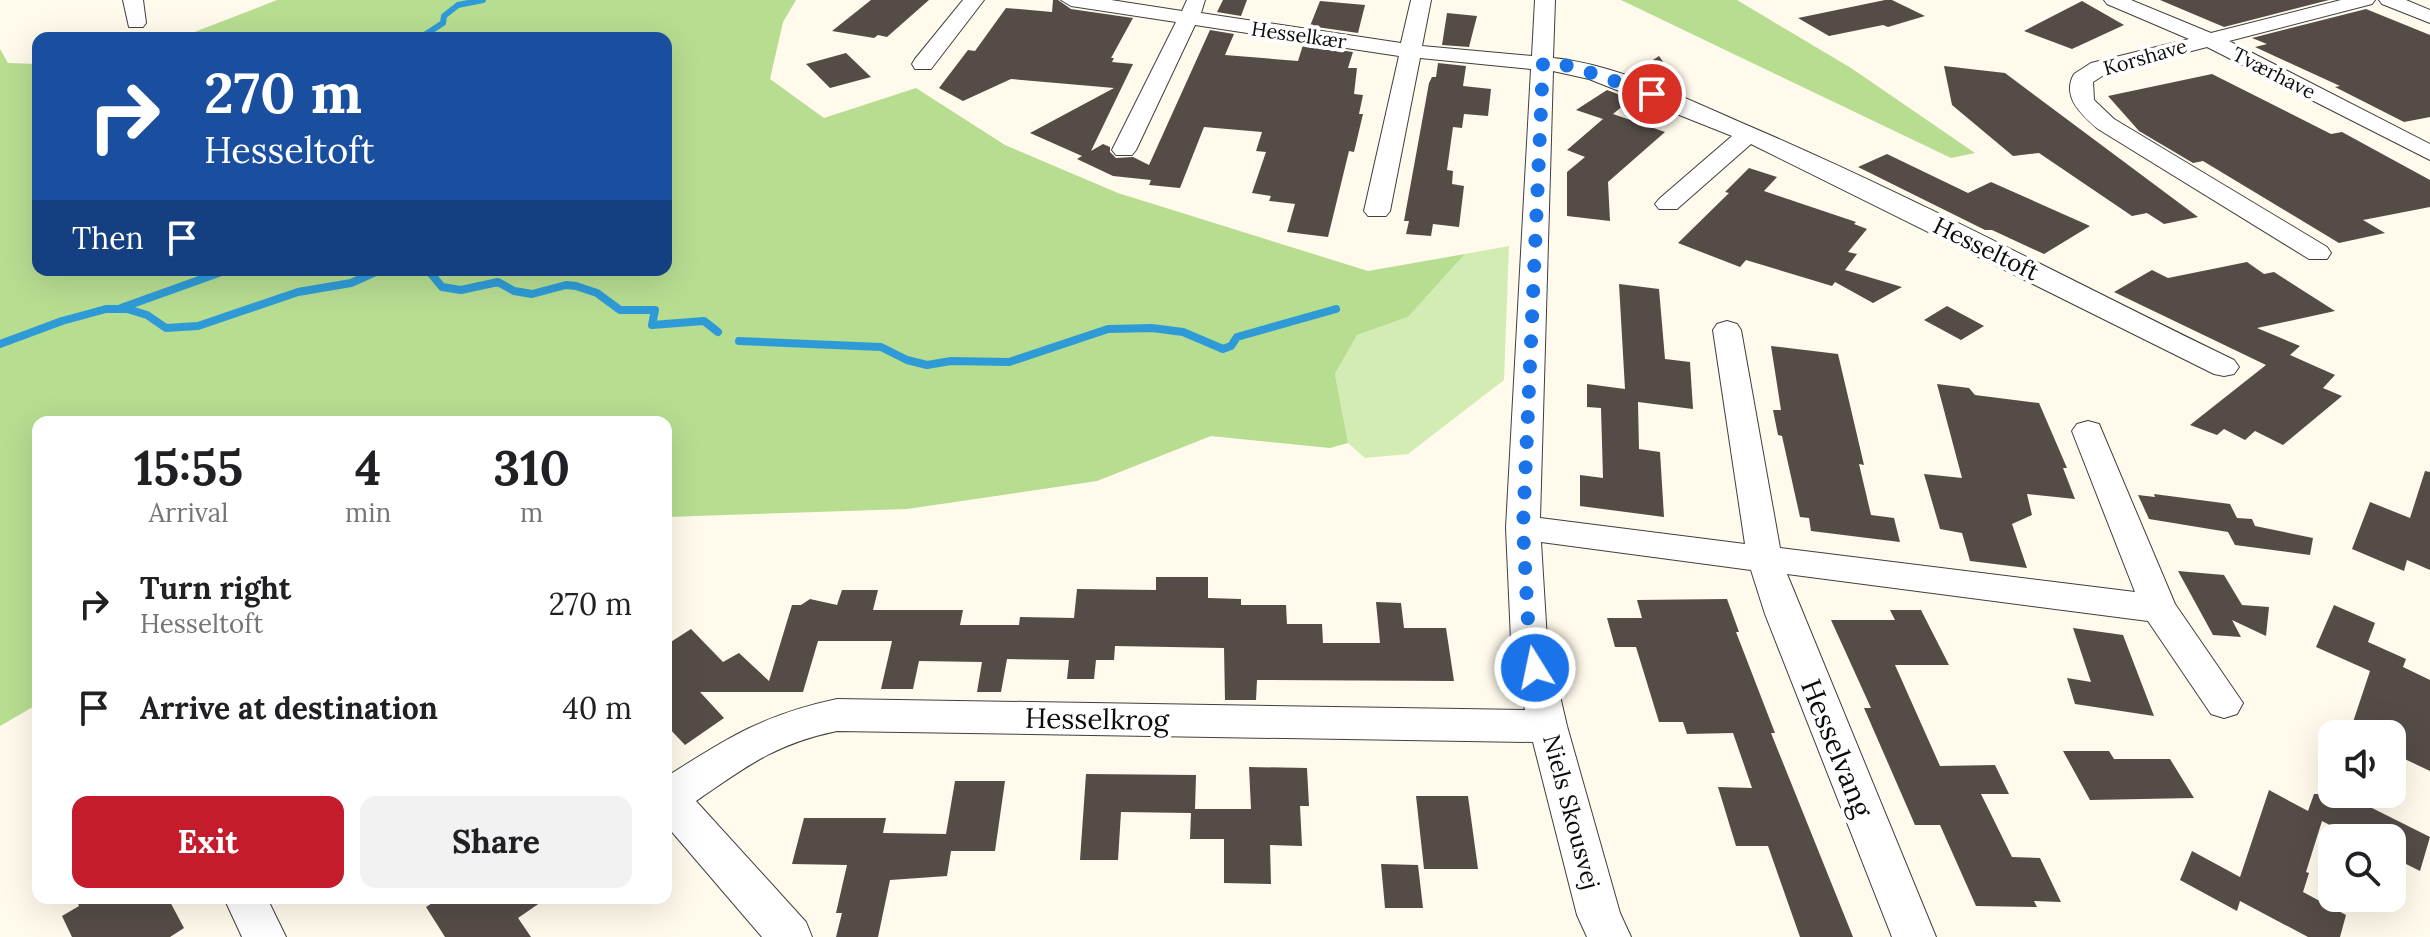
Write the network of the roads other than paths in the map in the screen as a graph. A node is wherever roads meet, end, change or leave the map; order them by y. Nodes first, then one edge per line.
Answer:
1 (133, 0) edge
2 (974, 0) edge
3 (1071, 0) edge
4 (1421, 0) edge
5 (1545, 0) edge
6 (2114, 0) edge
7 (2365, 0) edge
8 (2389, 0) edge
9 (1193, 9) edge
10 (2430, 17) edge
11 (136, 23) dead end
12 (2208, 39) junction
13 (1410, 51) junction
14 (1543, 63) junction
15 (923, 64) dead end
16 (1748, 134) junction
17 (1124, 150) dead end
18 (2430, 153) edge
19 (1668, 204) dead end
20 (1377, 211) dead end
21 (2318, 253) dead end
22 (1727, 330) dead end
23 (2224, 367) dead end
24 (2088, 431) dead end
25 (1523, 528) junction
26 (1764, 557) junction
27 (2159, 609) junction
28 (2224, 703) dead end
29 (1548, 726) junction
30 (672, 794) edge
31 (672, 803) edge
32 (248, 904) edge
33 (264, 937) edge
34 (790, 937) edge
35 (1609, 937) edge
36 (1914, 937) edge

1 - 11 street
2 - 15 street
3 - 9 street, Hesselkær
4 - 13 street
5 - 14 street, Niels Skousvej
6 - 12 street, Tværhave
7 - 12 street, Korshave
8 - 10 street
9 - 13 street, Hesselkær
9 - 17 street
12 - 18 street, Tværhave
12 - 21 street, Korshave
13 - 14 street, Hesselkær
13 - 20 street
14 - 16 street, Hesseltoft
14 - 25 street, Niels Skousvej
16 - 19 street
16 - 23 street, Hesseltoft
22 - 26 street, Hesselvang
24 - 27 street
25 - 26 street
25 - 29 street, Niels Skousvej
26 - 27 street
26 - 36 street, Hesselvang
27 - 28 street
29 - 30 street, Hesselkrog
29 - 35 street, Niels Skousvej
31 - 34 street, Hesselkrog
32 - 33 street

